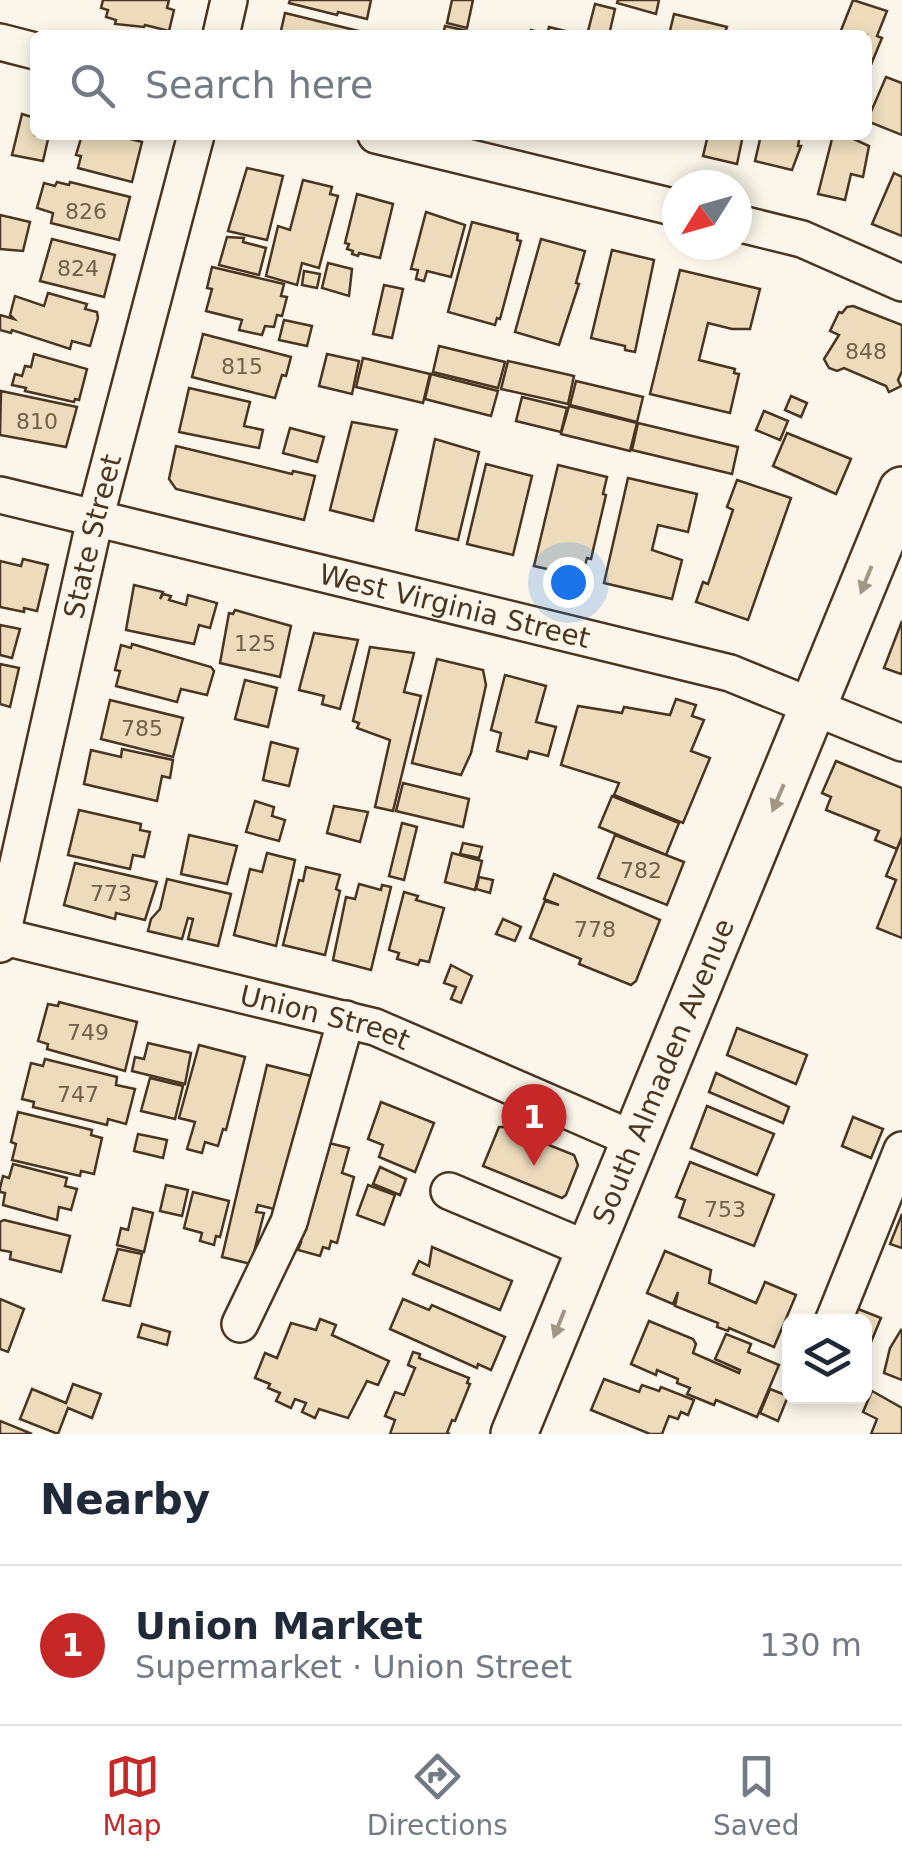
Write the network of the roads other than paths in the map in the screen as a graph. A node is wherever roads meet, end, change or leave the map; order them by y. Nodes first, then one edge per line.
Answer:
1 (229, 0) edge
2 (222, 30) edge
3 (0, 42) edge
4 (30, 49) edge
5 (195, 140) edge
6 (397, 140) edge
7 (662, 204) edge
8 (752, 227) edge
9 (902, 283) edge
10 (902, 490) edge
11 (0, 495) edge
12 (95, 519) junction
13 (814, 707) junction
14 (902, 743) edge
15 (1, 939) edge
16 (346, 1019) junction
17 (635, 1140) junction
18 (902, 1150) edge
19 (449, 1191) dead end
20 (590, 1250) junction
21 (836, 1314) edge
22 (240, 1324) dead end
23 (514, 1434) edge

1 - 2 street
3 - 4 street
5 - 12 street, State Street
6 - 7 street
8 - 9 street
10 -> 13 main road, South Almaden Avenue
11 - 12 street, West Virginia Street
12 - 13 street, West Virginia Street
12 - 15 street, State Street
13 - 14 street, West Virginia Street
13 -> 17 main road, South Almaden Avenue
15 - 16 street, Union Street
16 - 17 street, Union Street
16 - 22 street
17 - 20 main road, South Almaden Avenue
18 - 21 street
19 - 20 street
20 -> 23 main road, South Almaden Avenue

